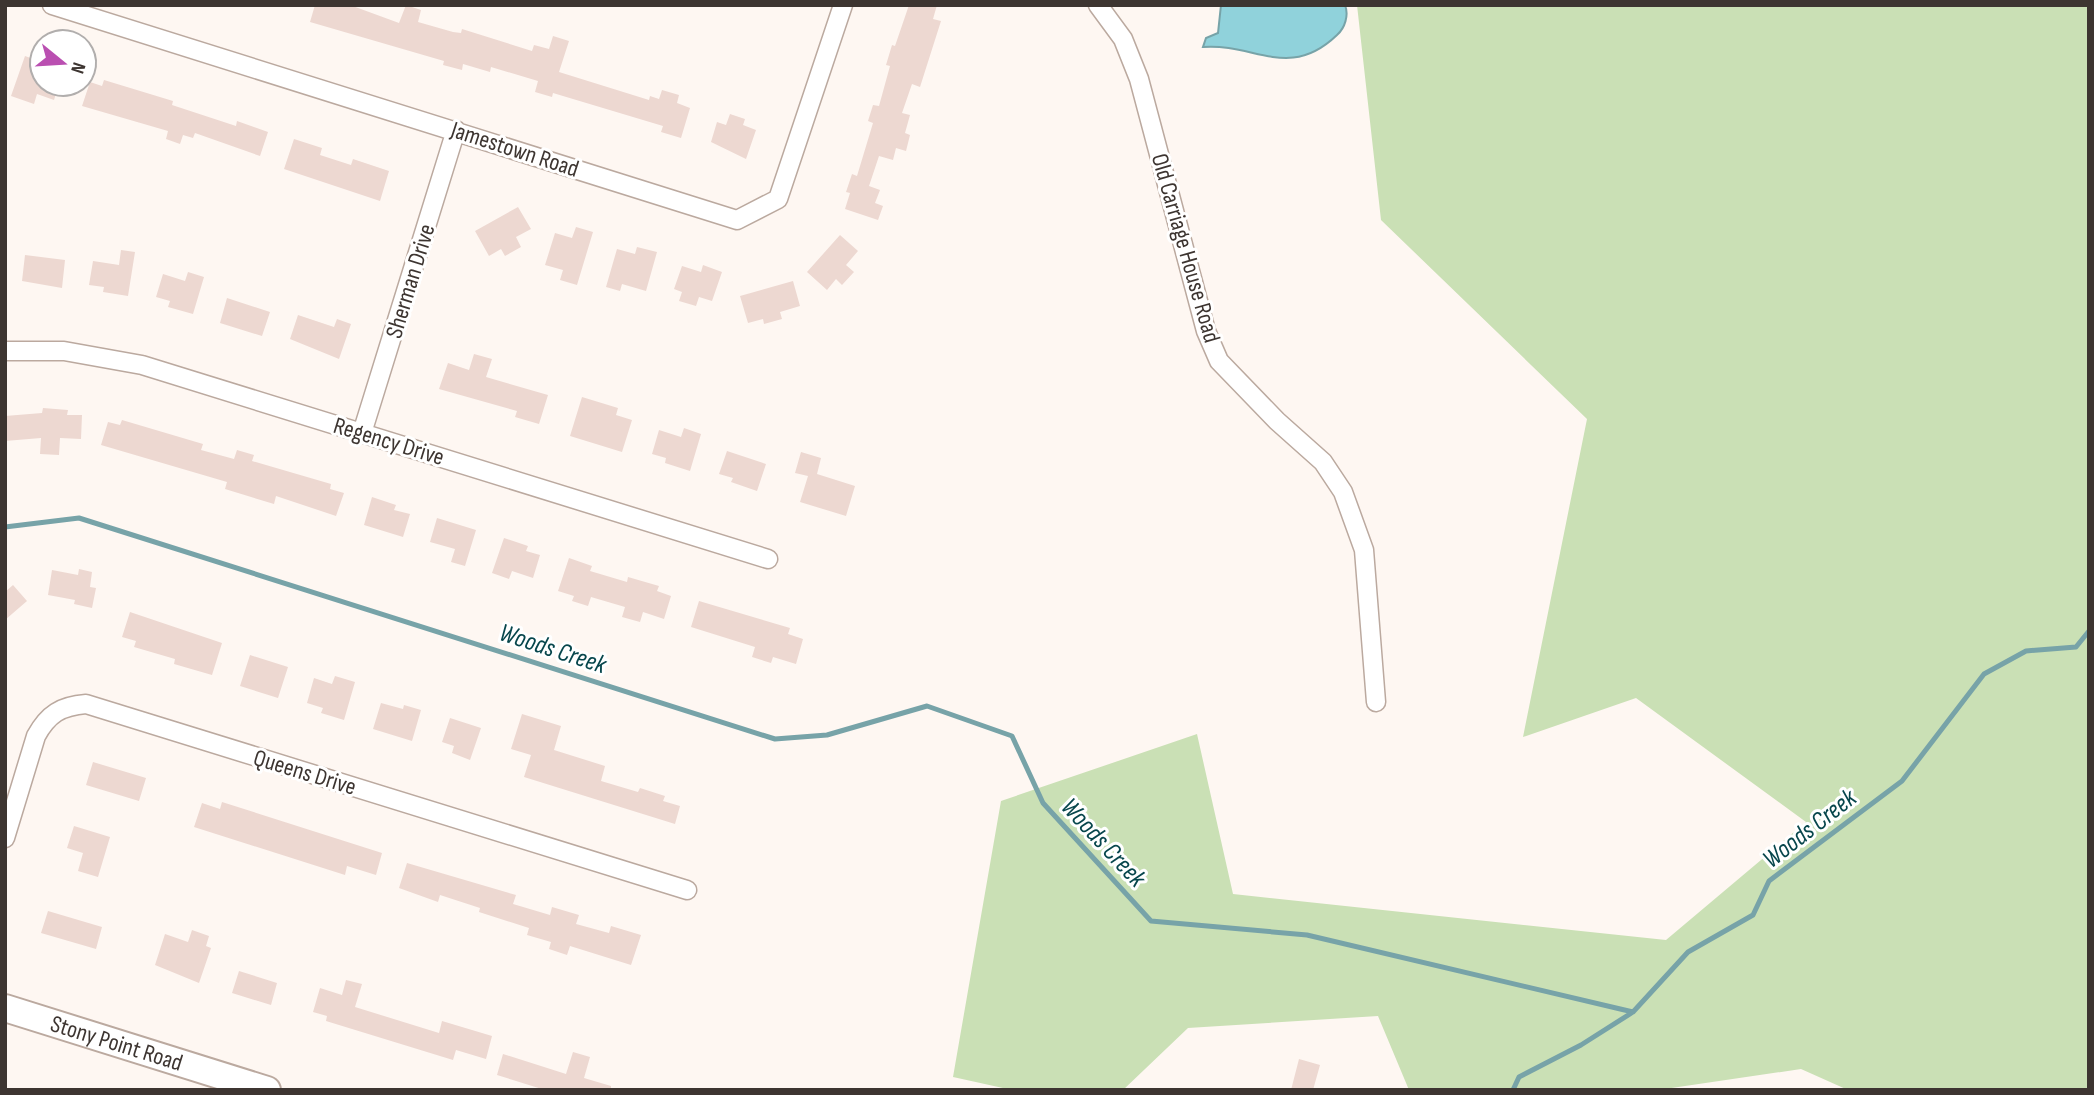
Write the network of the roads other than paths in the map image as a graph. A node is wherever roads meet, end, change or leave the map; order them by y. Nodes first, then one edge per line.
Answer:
1 (52, 5) edge
2 (843, 5) edge
3 (1098, 5) edge
4 (456, 130) junction
5 (5, 351) edge
6 (362, 433) junction
7 (768, 559) dead end
8 (1376, 702) dead end
9 (5, 838) edge
10 (687, 890) dead end
11 (5, 1007) edge
12 (267, 1090) edge

1 - 4 street, Jamestown Road
2 - 4 street, Jamestown Road
3 - 8 street, Old Carriage House Road
4 - 6 street, Sherman Drive
5 - 6 street, Regency Drive
6 - 7 street, Regency Drive
9 - 10 street, Queens Drive
11 - 12 street, Stony Point Road

